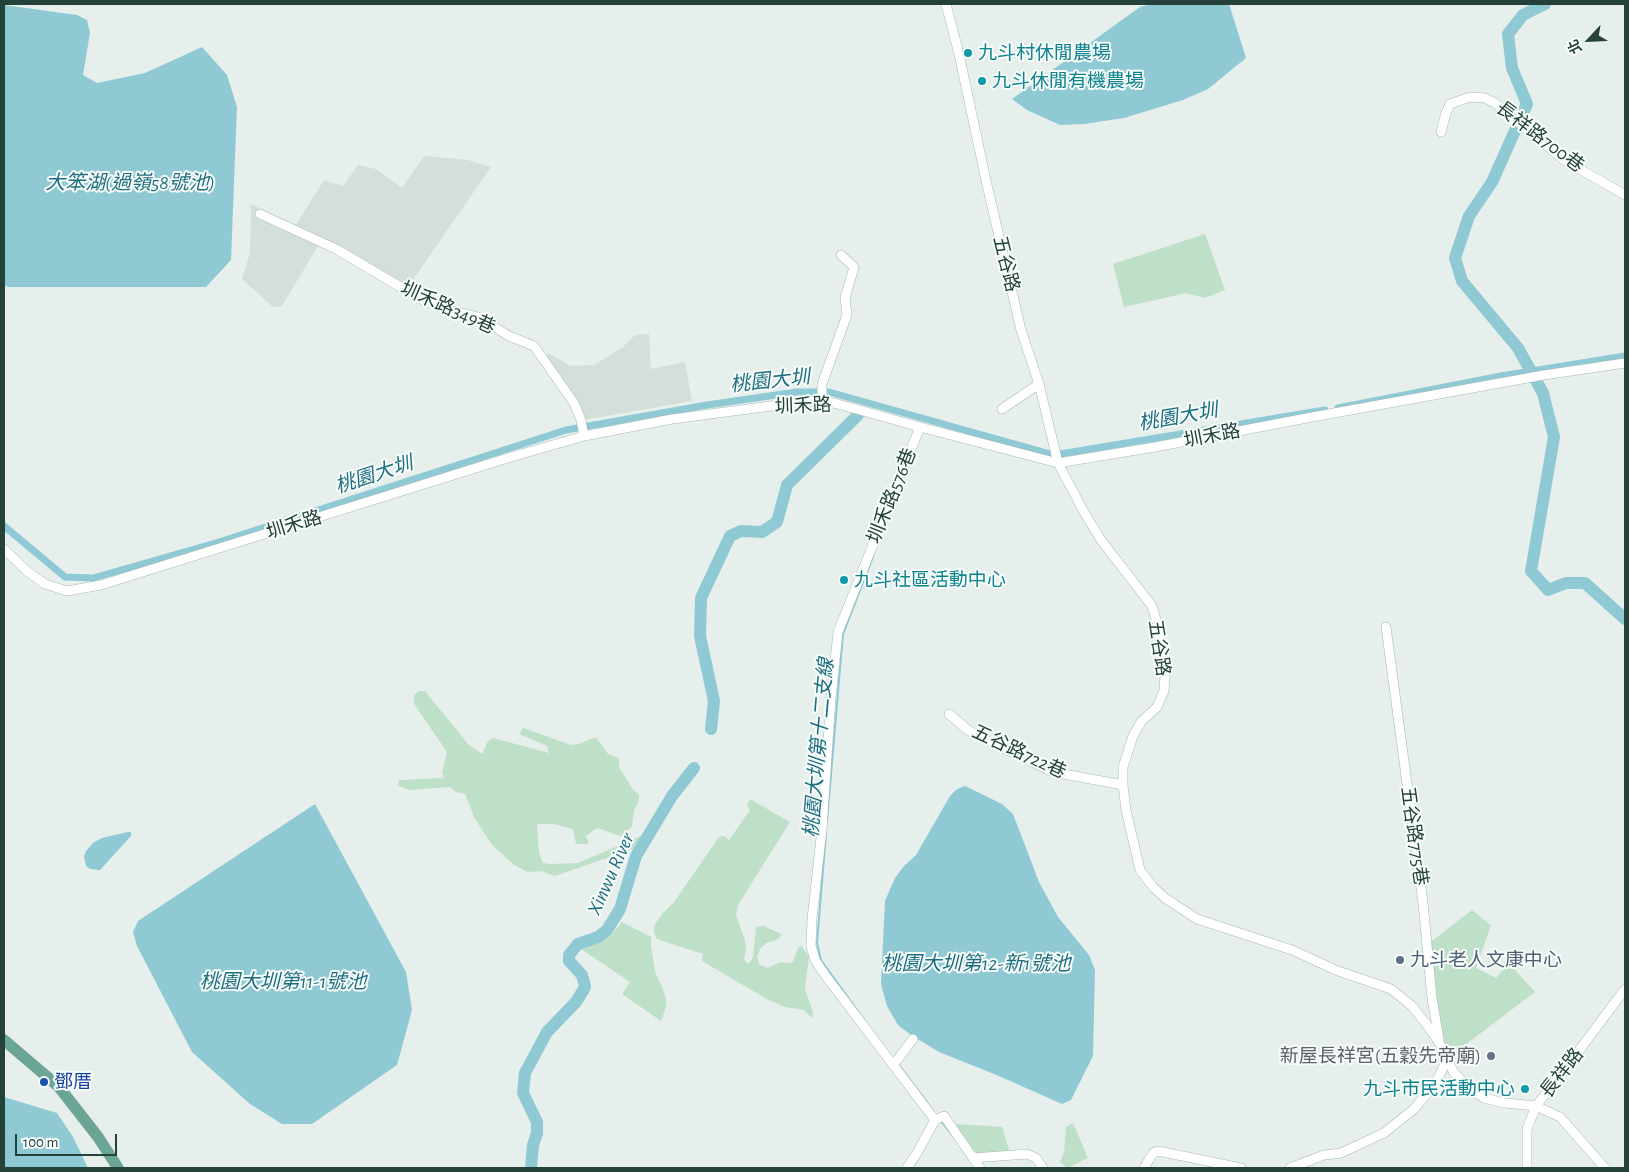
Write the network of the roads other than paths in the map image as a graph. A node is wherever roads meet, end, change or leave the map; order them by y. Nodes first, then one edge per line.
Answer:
1 (946, 4) edge
2 (1441, 132) dead end
3 (1625, 195) edge
4 (260, 214) dead end
5 (841, 255) dead end
6 (1625, 363) edge
7 (1039, 384) junction
8 (822, 399) junction
9 (1002, 409) dead end
10 (920, 427) junction
11 (584, 434) junction
12 (1058, 459) junction
13 (4, 549) edge
14 (1386, 628) dead end
15 (949, 714) dead end
16 (1123, 786) junction
17 (1625, 989) edge
18 (913, 1039) dead end
19 (4, 1040) edge
20 (1440, 1044) junction
21 (1447, 1060) junction
22 (892, 1064) junction
23 (1536, 1106) junction
24 (935, 1120) junction
25 (973, 1158) junction
26 (118, 1168) edge
27 (907, 1168) edge
28 (980, 1168) edge
29 (1043, 1168) edge
30 (1144, 1168) edge
31 (1241, 1168) edge
32 (1290, 1168) edge
33 (1527, 1168) edge
34 (1605, 1168) edge

1 - 7 street, 五谷路
2 - 3 street, 長祥路700巷
4 - 11 street, 圳禾路349巷
5 - 8 street
6 - 12 street, 圳禾路
7 - 9 street
7 - 12 street, 五谷路
8 - 10 street, 圳禾路
8 - 11 street, 圳禾路
10 - 12 street, 圳禾路
10 - 22 street, 圳禾路576巷
11 - 13 street, 圳禾路
12 - 16 street, 五谷路
14 - 20 street, 五谷路775巷
15 - 16 street, 五谷路722巷
16 - 20 street, 五谷路
17 - 23 street, 長祥路
18 - 22 street
19 - 26 main road
20 - 21 street, 五谷路
21 - 23 street, 五谷路
21 - 32 street
22 - 24 street, 圳禾路576巷
23 - 33 street, 長祥路
23 - 34 street, 五谷路
24 - 25 street
24 - 27 street
25 - 28 street
25 - 29 street
30 - 31 street

